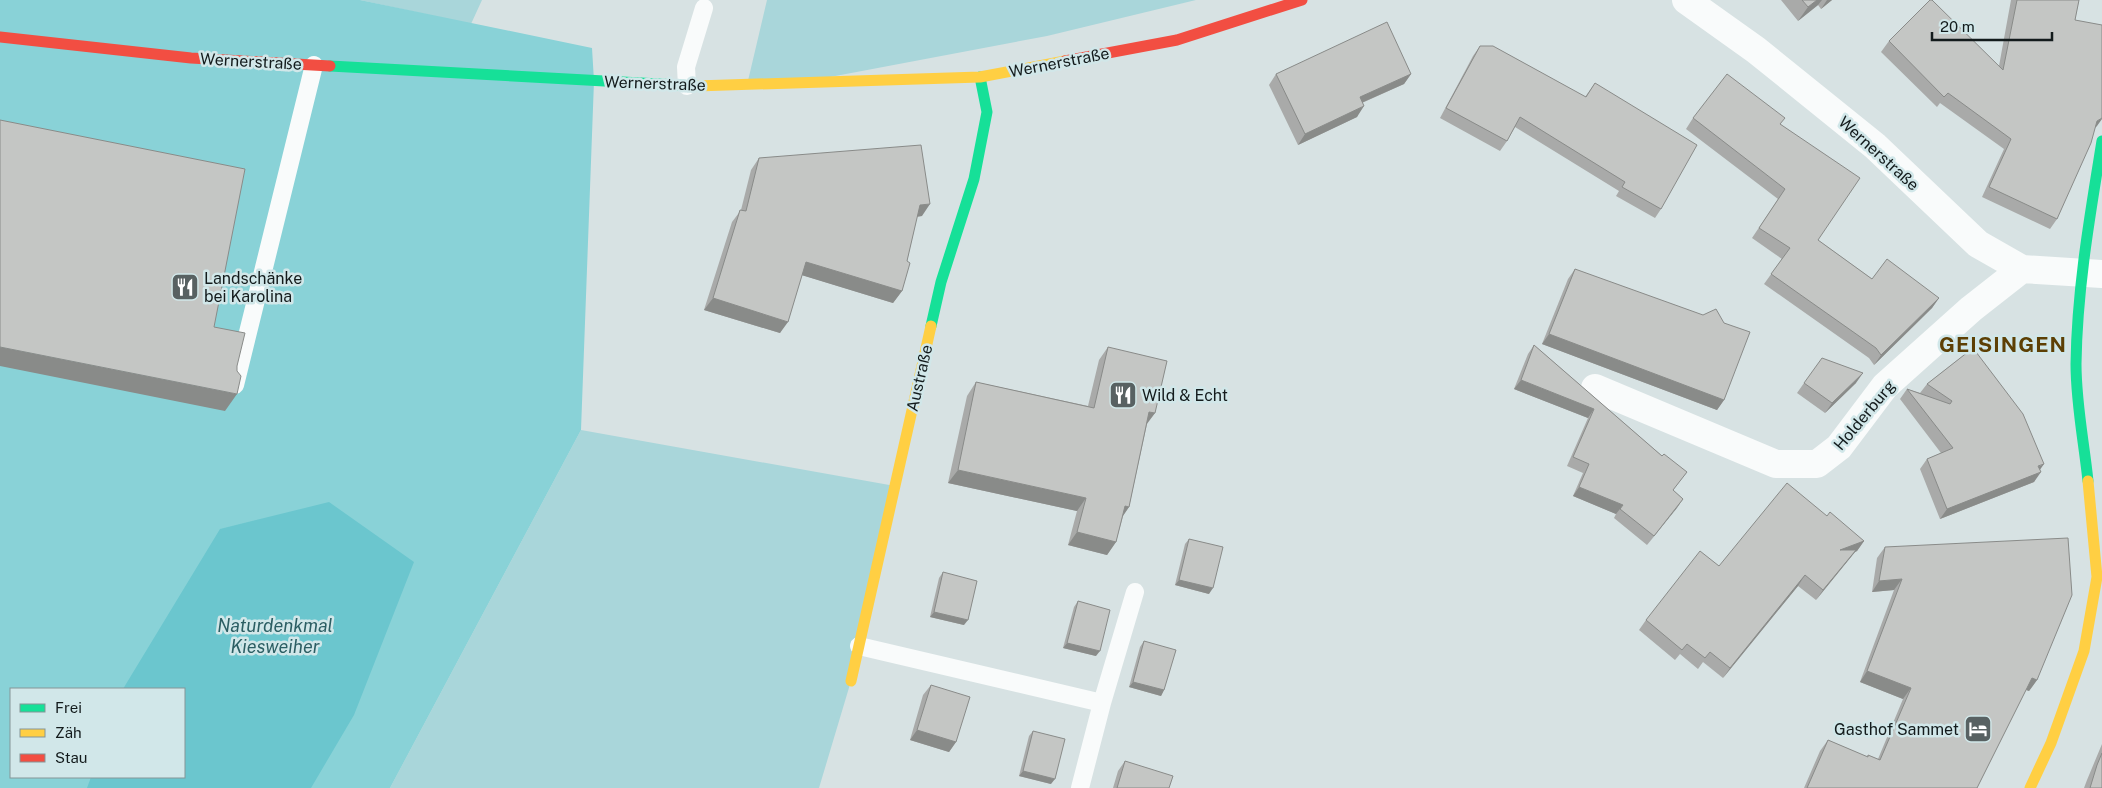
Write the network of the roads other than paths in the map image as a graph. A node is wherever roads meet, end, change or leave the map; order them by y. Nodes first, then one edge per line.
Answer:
1 (1302, 0) edge
2 (1686, 0) edge
3 (704, 8) dead end
4 (0, 37) edge
5 (314, 65) junction
6 (980, 77) junction
7 (687, 86) junction
8 (2102, 141) edge
9 (2022, 269) junction
10 (2093, 274) edge
11 (235, 385) edge
12 (1595, 388) dead end
13 (2099, 578) edge
14 (1135, 592) dead end
15 (859, 646) junction
16 (851, 681) dead end
17 (1102, 703) junction
18 (1080, 788) edge
19 (2030, 788) edge

1 - 6 street, Wernerstraße
2 - 9 street, Wernerstraße
3 - 7 lane
4 - 5 street, Wernerstraße
5 - 7 street, Wernerstraße
5 - 11 lane
6 - 7 street, Wernerstraße
6 - 15 street, Austraße
8 - 10 street
9 - 10 street, Wernerstraße
9 - 12 street, Holderburg
10 - 13 street
13 - 19 street
14 - 17 lane
15 - 16 street, Austraße
15 - 17 lane
17 - 18 lane

